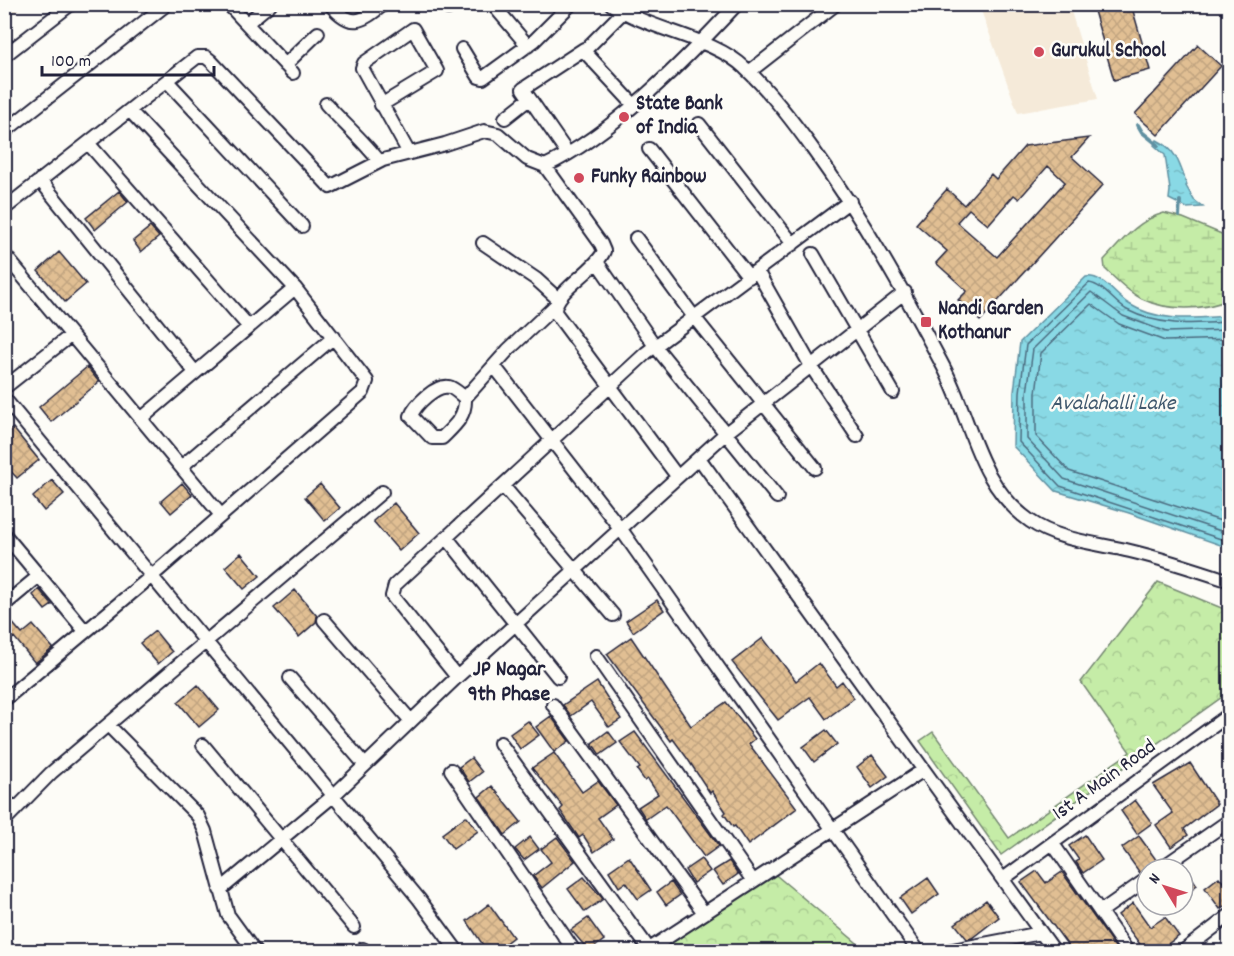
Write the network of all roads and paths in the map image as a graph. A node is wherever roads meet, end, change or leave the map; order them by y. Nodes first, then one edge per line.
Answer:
1 (71, 4) edge
2 (167, 4) edge
3 (228, 4) edge
4 (270, 4) edge
5 (330, 4) edge
6 (384, 4) edge
7 (436, 4) edge
8 (459, 4) edge
9 (571, 4) edge
10 (611, 4) edge
11 (737, 4) edge
12 (836, 4) edge
13 (495, 8) dead end
14 (623, 12) junction
15 (247, 23) junction
16 (318, 33) dead end
17 (700, 43) junction
18 (528, 46) junction
19 (462, 49) dead end
20 (584, 49) junction
21 (4, 56) edge
22 (749, 72) junction
23 (167, 81) junction
24 (529, 99) junction
25 (326, 104) dead end
26 (381, 105) junction
27 (634, 105) junction
28 (130, 111) junction
29 (505, 118) dead end
30 (699, 124) dead end
31 (4, 132) edge
32 (88, 143) junction
33 (649, 149) dead end
34 (409, 153) junction
35 (568, 154) junction
36 (379, 161) junction
37 (545, 165) junction
38 (40, 180) junction
39 (850, 201) junction
40 (4, 208) edge
41 (302, 226) dead end
42 (636, 238) dead end
43 (483, 243) dead end
44 (793, 244) junction
45 (4, 254) edge
46 (813, 254) dead end
47 (597, 262) junction
48 (753, 274) junction
49 (294, 288) junction
50 (905, 292) junction
51 (556, 302) junction
52 (694, 317) junction
53 (249, 327) junction
54 (856, 330) junction
55 (70, 336) junction
56 (334, 337) junction
57 (655, 346) junction
58 (494, 366) junction
59 (811, 366) junction
60 (195, 372) junction
61 (611, 386) junction
62 (4, 388) edge
63 (893, 392) dead end
64 (4, 398) edge
65 (465, 398) junction
66 (764, 402) junction
67 (141, 419) junction
68 (726, 433) junction
69 (857, 436) dead end
70 (553, 441) junction
71 (699, 458) junction
72 (181, 467) junction
73 (815, 468) dead end
74 (677, 476) junction
75 (503, 486) junction
76 (382, 492) dead end
77 (777, 497) dead end
78 (220, 514) junction
79 (620, 528) junction
80 (4, 534) edge
81 (447, 538) junction
82 (574, 570) junction
83 (153, 575) junction
84 (39, 576) junction
85 (1230, 581) edge
86 (4, 605) edge
87 (613, 615) dead end
88 (324, 620) dead end
89 (515, 623) junction
90 (85, 631) junction
91 (208, 642) junction
92 (596, 656) dead end
93 (456, 677) junction
94 (558, 677) dead end
95 (290, 678) dead end
96 (4, 700) edge
97 (553, 705) dead end
98 (1230, 714) edge
99 (411, 721) junction
100 (110, 726) junction
101 (500, 743) dead end
102 (203, 745) dead end
103 (365, 765) junction
104 (451, 770) dead end
105 (922, 771) junction
106 (333, 796) junction
107 (4, 799) edge
108 (15, 810) junction
109 (1230, 820) edge
110 (4, 821) edge
111 (834, 828) junction
112 (281, 839) junction
113 (1053, 844) junction
114 (1177, 857) edge
115 (1003, 879) junction
116 (753, 881) junction
117 (1135, 887) edge
118 (220, 890) junction
119 (1100, 912) junction
120 (704, 913) junction
121 (1230, 915) edge
122 (354, 927) dead end
123 (1041, 933) junction
124 (647, 950) edge
125 (255, 951) edge
126 (458, 951) edge
127 (575, 951) edge
128 (919, 951) edge
129 (942, 951) edge
130 (1054, 951) edge
131 (1128, 951) edge
132 (1182, 951) edge

1 - 21 street
2 - 31 street
3 - 15 street
4 - 15 street
5 - 6 street
7 - 8 street
9 - 18 street
10 - 14 street
11 - 17 street
12 - 22 street
13 - 18 street
14 - 17 street
14 - 20 street
15 - 16 street
17 - 22 street
17 - 27 street
18 - 19 street
20 - 24 street
20 - 27 street
22 - 39 street
23 - 28 street
23 - 36 street
23 - 41 street
24 - 29 street
24 - 35 street
25 - 36 street
26 - 26 street
26 - 34 street
27 - 35 street
28 - 32 street
28 - 49 street
30 - 44 street
32 - 38 street
32 - 53 street
33 - 48 street
34 - 36 street
34 - 37 street
35 - 37 street
37 - 47 street
38 - 40 street
38 - 60 street
39 - 44 street
39 - 50 street
42 - 52 street
43 - 51 street
44 - 48 street
45 - 55 street
46 - 54 street
47 - 51 street
47 - 57 street
48 - 52 street
48 - 59 street
49 - 53 street
49 - 56 street
50 - 54 street
50 - 85 street
51 - 58 street
51 - 61 street
52 - 57 street
52 - 66 street
53 - 60 street
54 - 59 street
54 - 63 street
55 - 62 street
55 - 67 street
56 - 72 street
56 - 78 street
57 - 61 street
57 - 68 street
58 - 65 street
58 - 70 street
59 - 66 street
59 - 69 street
60 - 67 street
61 - 70 street
61 - 74 street
64 - 83 street
65 - 65 street
66 - 68 street
66 - 73 street
67 - 72 street
68 - 71 street
68 - 77 street
70 - 75 street
70 - 79 street
71 - 74 street
71 - 105 street
72 - 78 street
74 - 79 street
75 - 81 street
75 - 82 street
76 - 91 street
78 - 83 street
79 - 82 street
79 - 111 street
80 - 84 street
81 - 89 street
81 - 93 street
82 - 87 street
82 - 89 street
83 - 90 street
83 - 91 street
84 - 86 street
84 - 90 street
88 - 99 street
89 - 93 street
89 - 94 street
90 - 96 street
91 - 100 street
91 - 106 street
92 - 116 street
93 - 99 street
95 - 103 street
97 - 120 street
98 - 113 street, 1st A Main Road
99 - 103 street
100 - 108 street
100 - 118 street
101 - 124 street
102 - 112 street
103 - 106 street
104 - 127 street
105 - 111 street
105 - 115 street
106 - 112 street
106 - 126 street
107 - 108 street
108 - 110 street
109 - 114 street
111 - 116 street
111 - 128 street
112 - 118 street
112 - 122 street
113 - 115 street, 1st A Main Road
113 - 119 street
115 - 123 street
116 - 120 street
117 - 119 street
118 - 125 street
119 - 131 street
120 - 124 street
121 - 132 street
123 - 129 street
123 - 130 street

